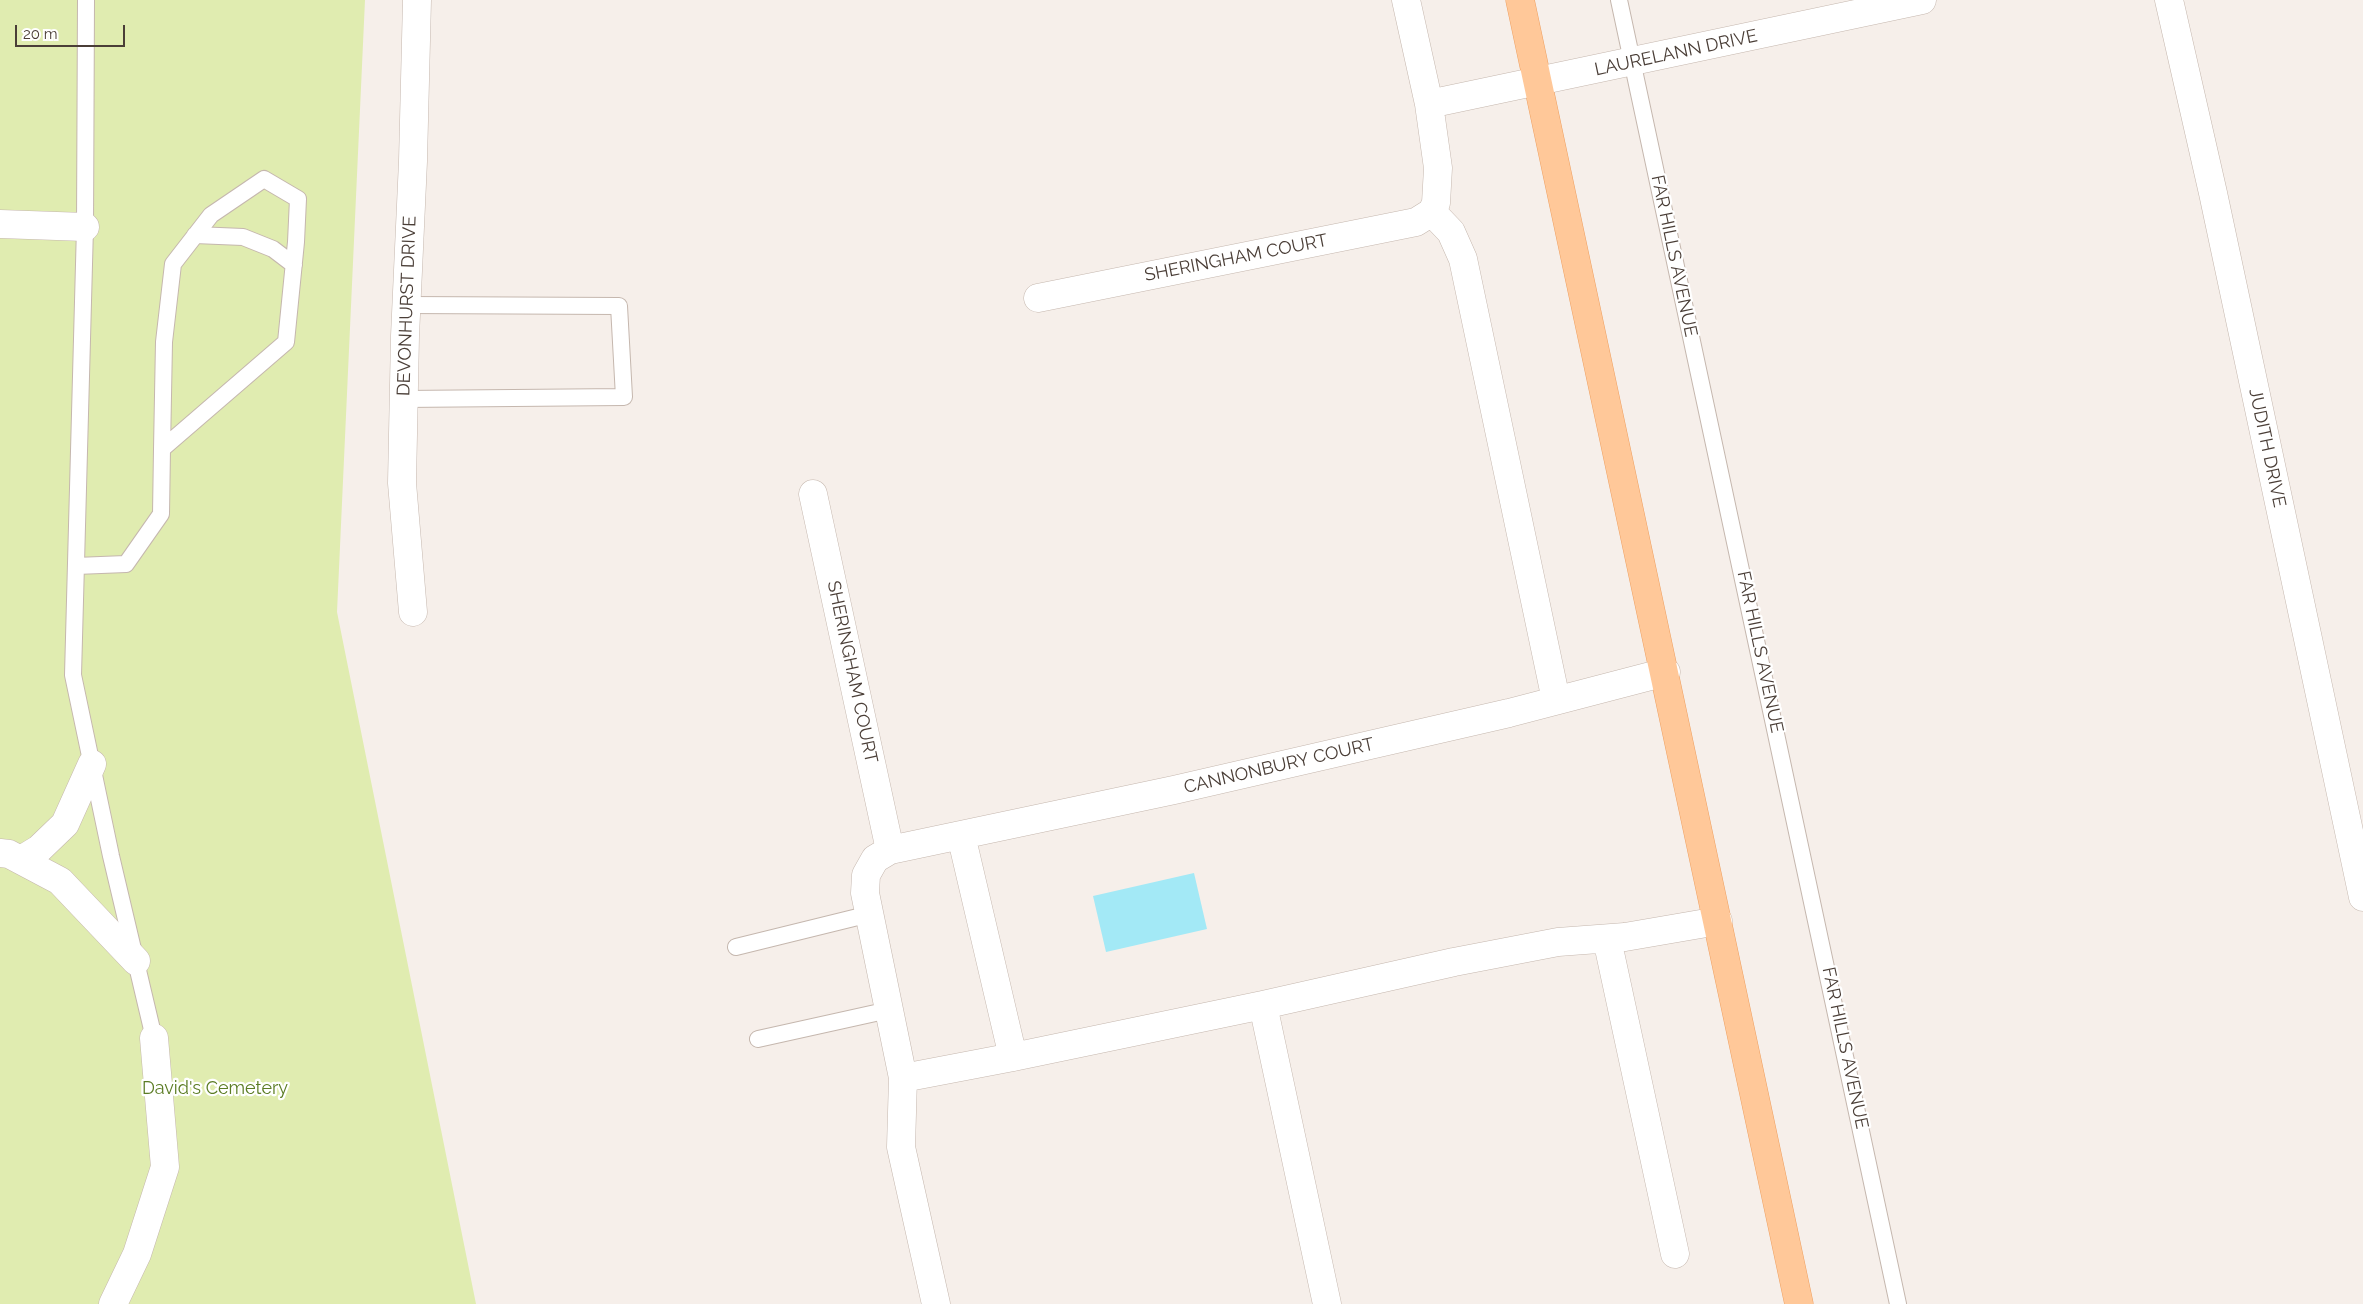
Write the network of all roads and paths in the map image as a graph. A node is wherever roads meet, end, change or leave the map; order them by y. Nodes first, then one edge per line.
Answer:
1 (86, 0) edge
2 (417, 0) edge
3 (1406, 0) edge
4 (1520, 0) edge
5 (1619, 0) edge
6 (1922, 0) edge
7 (2169, 0) edge
8 (1632, 62) junction
9 (1538, 82) junction
10 (1429, 104) junction
11 (1432, 212) junction
12 (0, 224) edge
13 (85, 227) junction
14 (195, 235) junction
15 (294, 265) junction
16 (1038, 298) dead end
17 (406, 305) junction
18 (403, 399) junction
19 (162, 450) junction
20 (814, 494) dead end
21 (76, 566) junction
22 (413, 612) dead end
23 (1666, 672) junction
24 (1556, 700) junction
25 (92, 764) junction
26 (961, 835) junction
27 (890, 850) junction
28 (10, 856) edge
29 (2363, 898) edge
30 (870, 914) junction
31 (1718, 921) junction
32 (1607, 939) junction
33 (736, 947) dead end
34 (136, 961) junction
35 (1263, 1005) junction
36 (889, 1010) junction
37 (154, 1038) joint
38 (758, 1039) dead end
39 (1013, 1057) junction
40 (903, 1078) junction
41 (1676, 1254) dead end
42 (113, 1304) edge
43 (936, 1304) edge
44 (1327, 1304) edge
45 (1799, 1304) edge
46 (1898, 1304) edge

1 - 13 lane
2 - 17 street, DEVONHURST DRIVE
3 - 10 street
4 - 9 main road
5 - 8 lane, FAR HILLS AVENUE
6 - 8 street, LAURELANN DRIVE
7 - 29 street, JUDITH DRIVE
8 - 9 street, LAURELANN DRIVE
8 - 46 lane, FAR HILLS AVENUE
9 - 10 street, LAURELANN DRIVE
9 - 23 main road
10 - 11 street
11 - 16 street, SHERINGHAM COURT
11 - 24 street
12 - 13 street
13 - 21 lane
14 - 15 lane
14 - 15 lane
14 - 19 lane
15 - 19 lane
17 - 18 street, DEVONHURST DRIVE
17 - 18 lane
18 - 22 street, DEVONHURST DRIVE
19 - 21 lane
20 - 27 street, SHERINGHAM COURT
21 - 25 lane
23 - 24 street, CANNONBURY COURT
23 - 31 main road
24 - 26 street, CANNONBURY COURT
25 - 28 street
25 - 34 lane
26 - 27 street, CANNONBURY COURT
26 - 39 street
27 - 30 street
28 - 34 street
30 - 33 lane
30 - 36 street
31 - 32 street
31 - 45 main road
32 - 35 street
32 - 41 street
34 - 37 lane
35 - 39 street
35 - 44 street
36 - 38 lane
36 - 40 street
37 - 42 street
39 - 40 street
40 - 43 street

